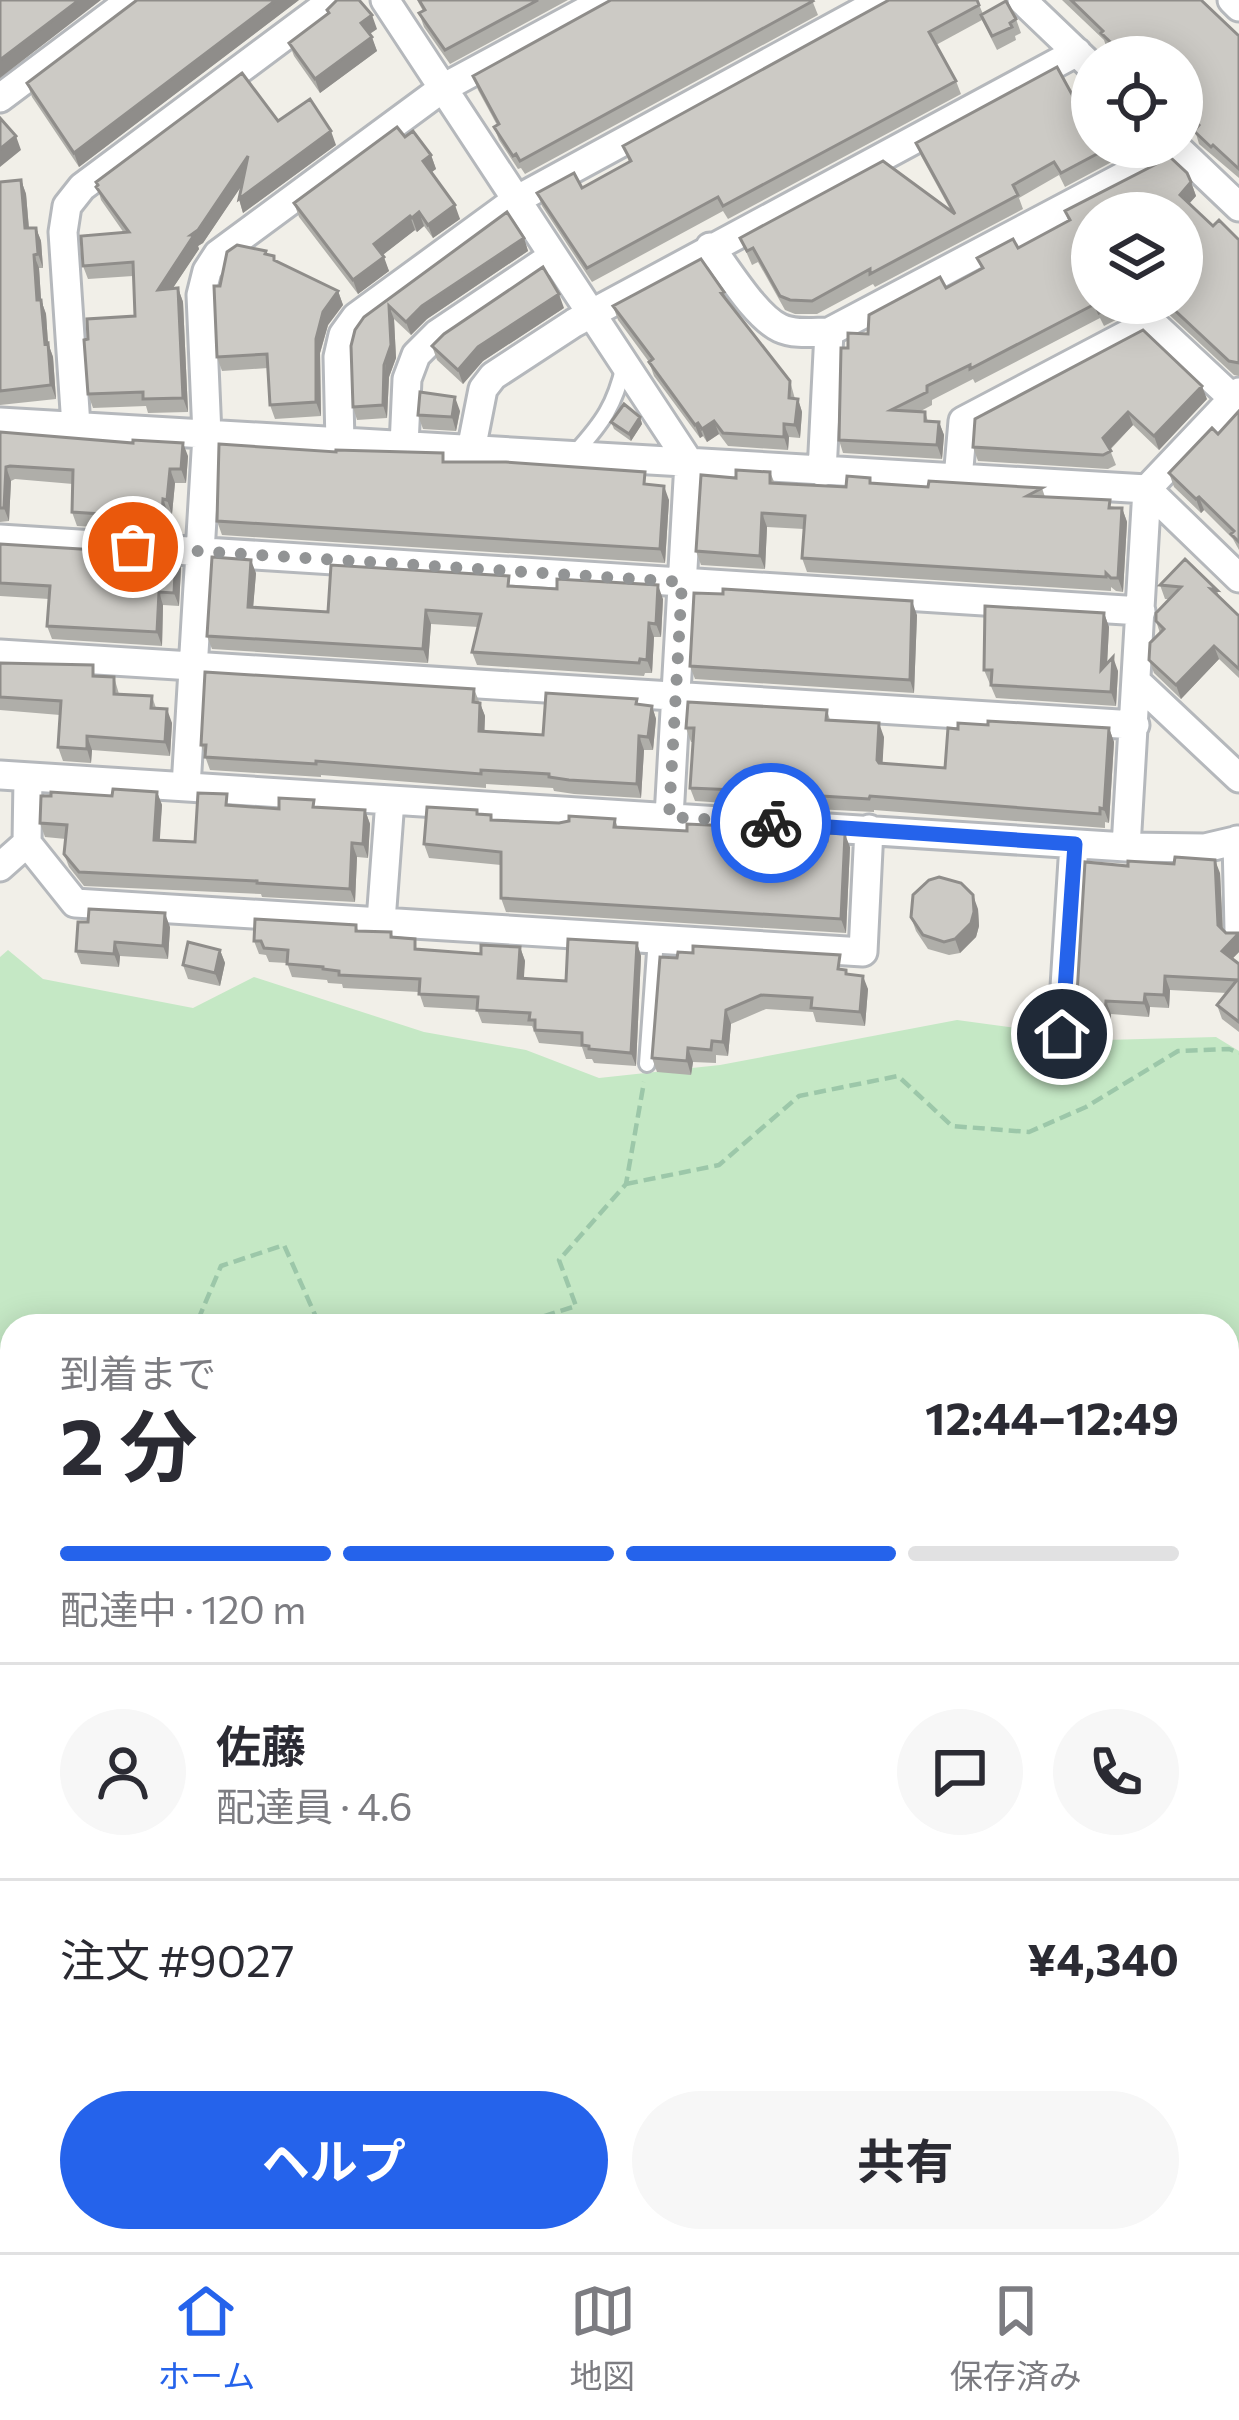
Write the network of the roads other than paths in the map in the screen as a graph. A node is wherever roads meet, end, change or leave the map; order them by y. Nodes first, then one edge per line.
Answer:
1 (130, 0) edge
2 (333, 0) edge
3 (385, 0) edge
4 (606, 0) edge
5 (884, 0) edge
6 (1022, 0) edge
7 (1232, 0) edge
8 (1239, 7) edge
9 (1071, 47) edge
10 (1071, 66) edge
11 (443, 88) junction
12 (0, 98) edge
13 (1137, 168) edge
14 (1198, 168) edge
15 (516, 200) junction
16 (1239, 206) edge
17 (710, 247) junction
18 (553, 256) junction
19 (590, 312) junction
20 (829, 332) junction
21 (624, 365) junction
22 (1237, 398) edge
23 (0, 422) edge
24 (76, 426) junction
25 (207, 435) junction
26 (340, 443) junction
27 (404, 446) junction
28 (471, 450) junction
29 (572, 456) junction
30 (689, 462) junction
31 (822, 472) junction
32 (958, 479) junction
33 (1147, 489) junction
34 (0, 539) edge
35 (200, 552) junction
36 (1239, 578) edge
37 (682, 582) junction
38 (1141, 610) junction
39 (0, 654) edge
40 (193, 666) junction
41 (1137, 682) junction
42 (676, 696) junction
43 (1135, 725) junction
44 (14, 776) edge
45 (1239, 778) edge
46 (186, 787) junction
47 (390, 800) junction
48 (669, 817) junction
49 (869, 830) junction
50 (1238, 840) edge
51 (27, 842) junction
52 (1075, 844) junction
53 (1126, 847) junction
54 (0, 866) edge
55 (381, 921) junction
56 (1239, 930) edge
57 (656, 938) junction
58 (1062, 1034) dead end
59 (647, 1064) edge

1 - 12 street
2 - 24 street
3 - 11 street
4 - 11 street
5 - 15 street
6 - 9 street
7 - 8 street
10 - 17 street
11 - 15 street
11 - 25 street
13 - 20 street
14 - 16 street
15 - 18 street
15 - 26 street
17 - 19 street
17 - 20 street
18 - 19 street
18 - 27 street
19 - 21 street
19 - 28 street
20 - 31 street
21 - 29 lane
21 - 30 street
22 - 32 street
22 - 33 street
23 - 24 street
24 - 25 street
25 - 26 street
25 - 35 street
26 - 27 street
27 - 28 street
28 - 29 street
29 - 30 street
30 - 31 street
30 - 37 street
31 - 32 street
32 - 33 street
33 - 36 street
33 - 38 street
34 - 35 street
35 - 37 street
35 - 40 street
37 - 38 street
37 - 42 street
38 - 41 street
39 - 40 street
40 - 42 street
40 - 46 street
41 - 43 street
41 - 45 street
42 - 43 street
42 - 48 street
43 - 53 street
44 - 46 street
44 - 51 street
46 - 47 street
47 - 48 street
47 - 55 street
48 - 49 street
49 - 52 street
49 - 57 street
50 - 53 street
50 - 56 street
51 - 54 street
51 - 55 street
52 - 53 street
52 - 58 street
55 - 57 street
57 - 59 lane

